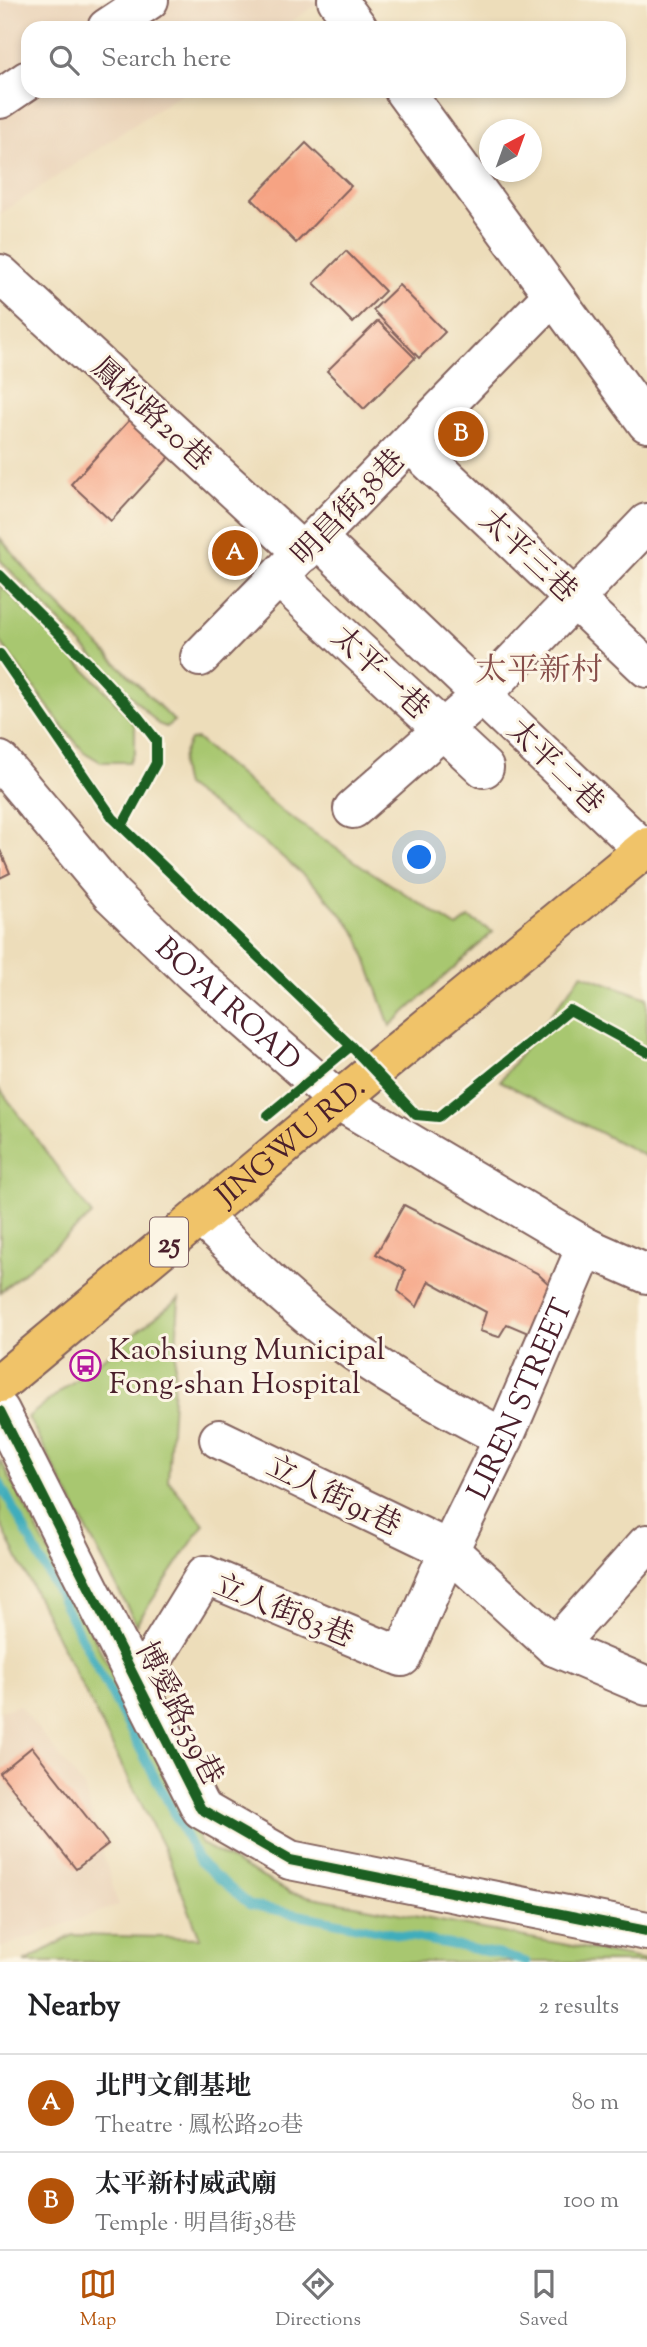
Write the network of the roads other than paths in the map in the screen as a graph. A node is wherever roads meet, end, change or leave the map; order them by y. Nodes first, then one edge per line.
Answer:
1 (149, 0) edge
2 (337, 0) edge
3 (118, 21) edge
4 (353, 21) edge
5 (21, 85) edge
6 (409, 98) edge
7 (0, 99) edge
8 (0, 274) edge
9 (553, 295) junction
10 (647, 423) edge
11 (410, 443) junction
12 (647, 523) edge
13 (300, 556) junction
14 (574, 599) junction
15 (200, 657) dead end
16 (647, 668) edge
17 (482, 695) junction
18 (443, 730) junction
19 (0, 761) edge
20 (484, 768) dead end
21 (353, 809) dead end
22 (645, 848) edge
23 (339, 1101) junction
24 (200, 1216) junction
25 (586, 1247) junction
26 (647, 1274) edge
27 (0, 1383) edge
28 (0, 1411) edge
29 (504, 1438) junction
30 (219, 1439) dead end
31 (647, 1544) edge
32 (449, 1550) junction
33 (555, 1647) junction
34 (402, 1657) joint
35 (138, 1684) junction
36 (647, 1686) edge
37 (647, 1930) edge

1 - 3 street
2 - 4 street
5 - 7 street
6 - 9 street
8 - 13 street, 鳳松路20巷
9 - 10 street
9 - 11 street, 明昌街38巷
11 - 13 street, 明昌街38巷
11 - 14 street, 太平三巷
12 - 14 street
13 - 15 street, 明昌街38巷
13 - 17 street, 太平二巷
13 - 18 street, 太平一巷
14 - 16 street, 太平三巷
14 - 17 street
17 - 18 street
17 - 22 street, 太平二巷
18 - 20 street, 太平一巷
18 - 21 street
19 - 23 street, BO'AI ROAD
22 - 23 main road, JINGWU RD. / 25
23 - 24 main road, JINGWU RD. / 25
23 - 25 street, BO'AI ROAD
24 - 27 main road, JINGWU RD. / 25
24 - 29 street
25 - 26 street, BO'AI ROAD
25 - 29 street, LIREN STREET
28 - 35 street, 博愛路539巷
29 - 32 street, LIREN STREET
30 - 32 street, 立人街91巷
31 - 33 street
32 - 33 street
32 - 34 street, LIREN STREET
33 - 36 street
34 - 35 street, 立人街83巷
35 - 37 street, 博愛路539巷

